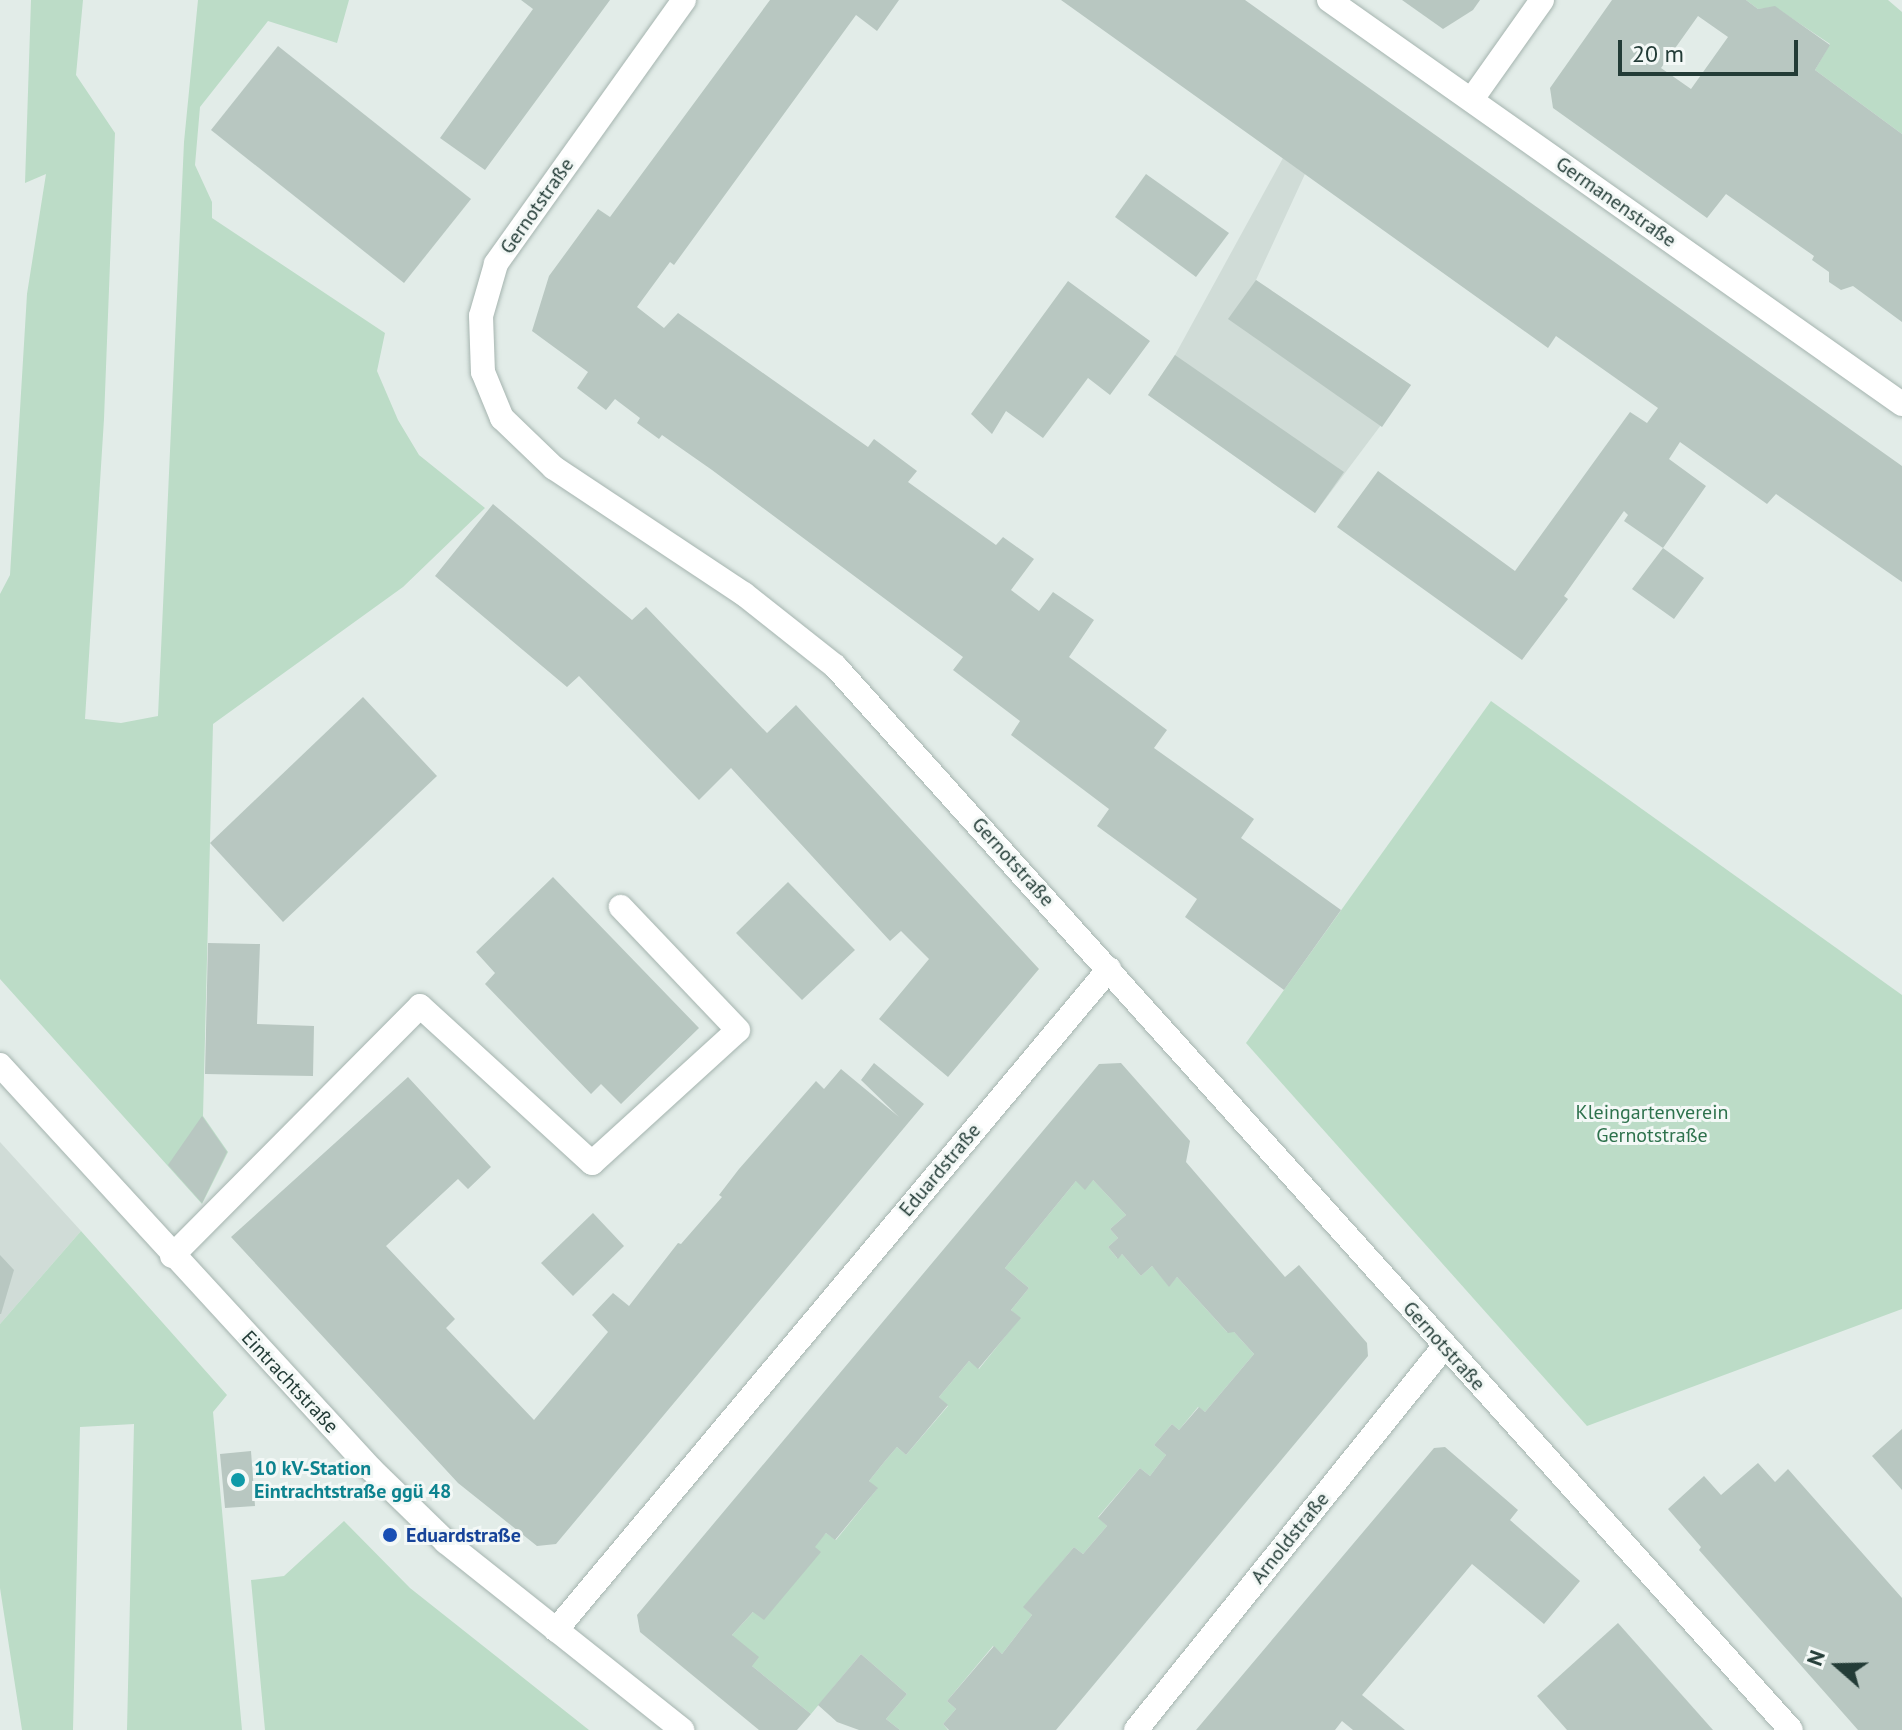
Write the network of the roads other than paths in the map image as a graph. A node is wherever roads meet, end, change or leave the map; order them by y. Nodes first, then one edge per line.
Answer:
1 (684, 0) edge
2 (1329, 0) edge
3 (1542, 0) edge
4 (1472, 99) junction
5 (1902, 404) edge
6 (621, 907) dead end
7 (1109, 969) junction
8 (0, 1065) edge
9 (172, 1256) junction
10 (1444, 1347) junction
11 (556, 1630) junction
12 (682, 1730) edge
13 (1136, 1730) edge
14 (1791, 1730) edge

1 - 7 street, Gernotstraße
2 - 4 street, Germanenstraße
3 - 4 street
4 - 5 street, Germanenstraße
6 - 9 street
7 - 10 street, Gernotstraße
7 - 11 street, Eduardstraße
8 - 9 street, Eintrachtstraße
9 - 11 street, Eintrachtstraße
10 - 13 street, Arnoldstraße
10 - 14 street, Gernotstraße
11 - 12 street, Eintrachtstraße

